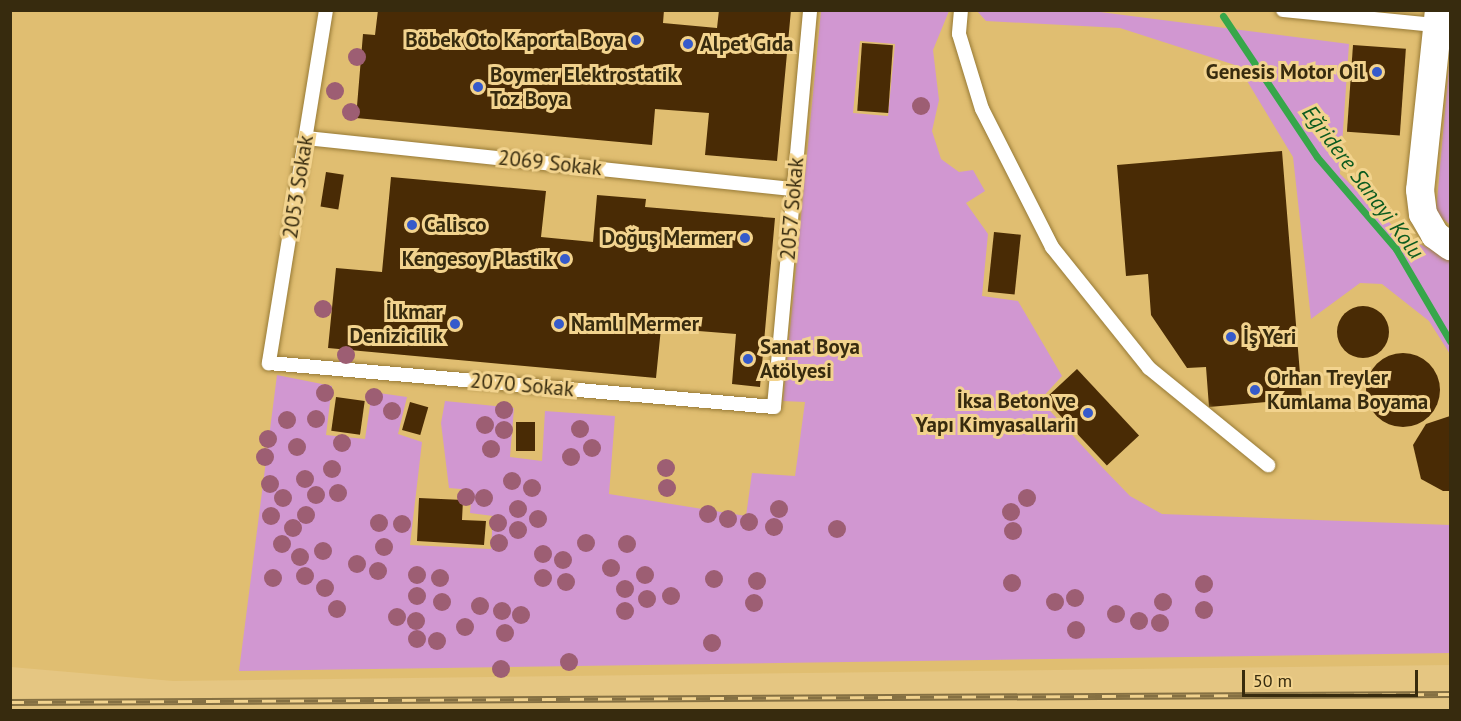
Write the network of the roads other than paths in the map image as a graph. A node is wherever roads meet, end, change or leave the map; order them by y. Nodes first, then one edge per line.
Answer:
1 (326, 10) edge
2 (810, 10) edge
3 (961, 10) edge
4 (1283, 10) edge
5 (1442, 21) edge
6 (306, 138) junction
7 (794, 189) junction
8 (1450, 246) edge
9 (269, 363) joint
10 (774, 407) joint
11 (1269, 465) dead end

1 - 6 lane, 2053 Sokak
2 - 7 lane, 2057 Sokak
3 - 11 lane
4 - 5 lane
5 - 8 street
6 - 7 lane, 2069 Sokak
6 - 9 lane, 2053 Sokak
7 - 10 lane, 2057 Sokak
9 - 10 lane, 2070 Sokak

